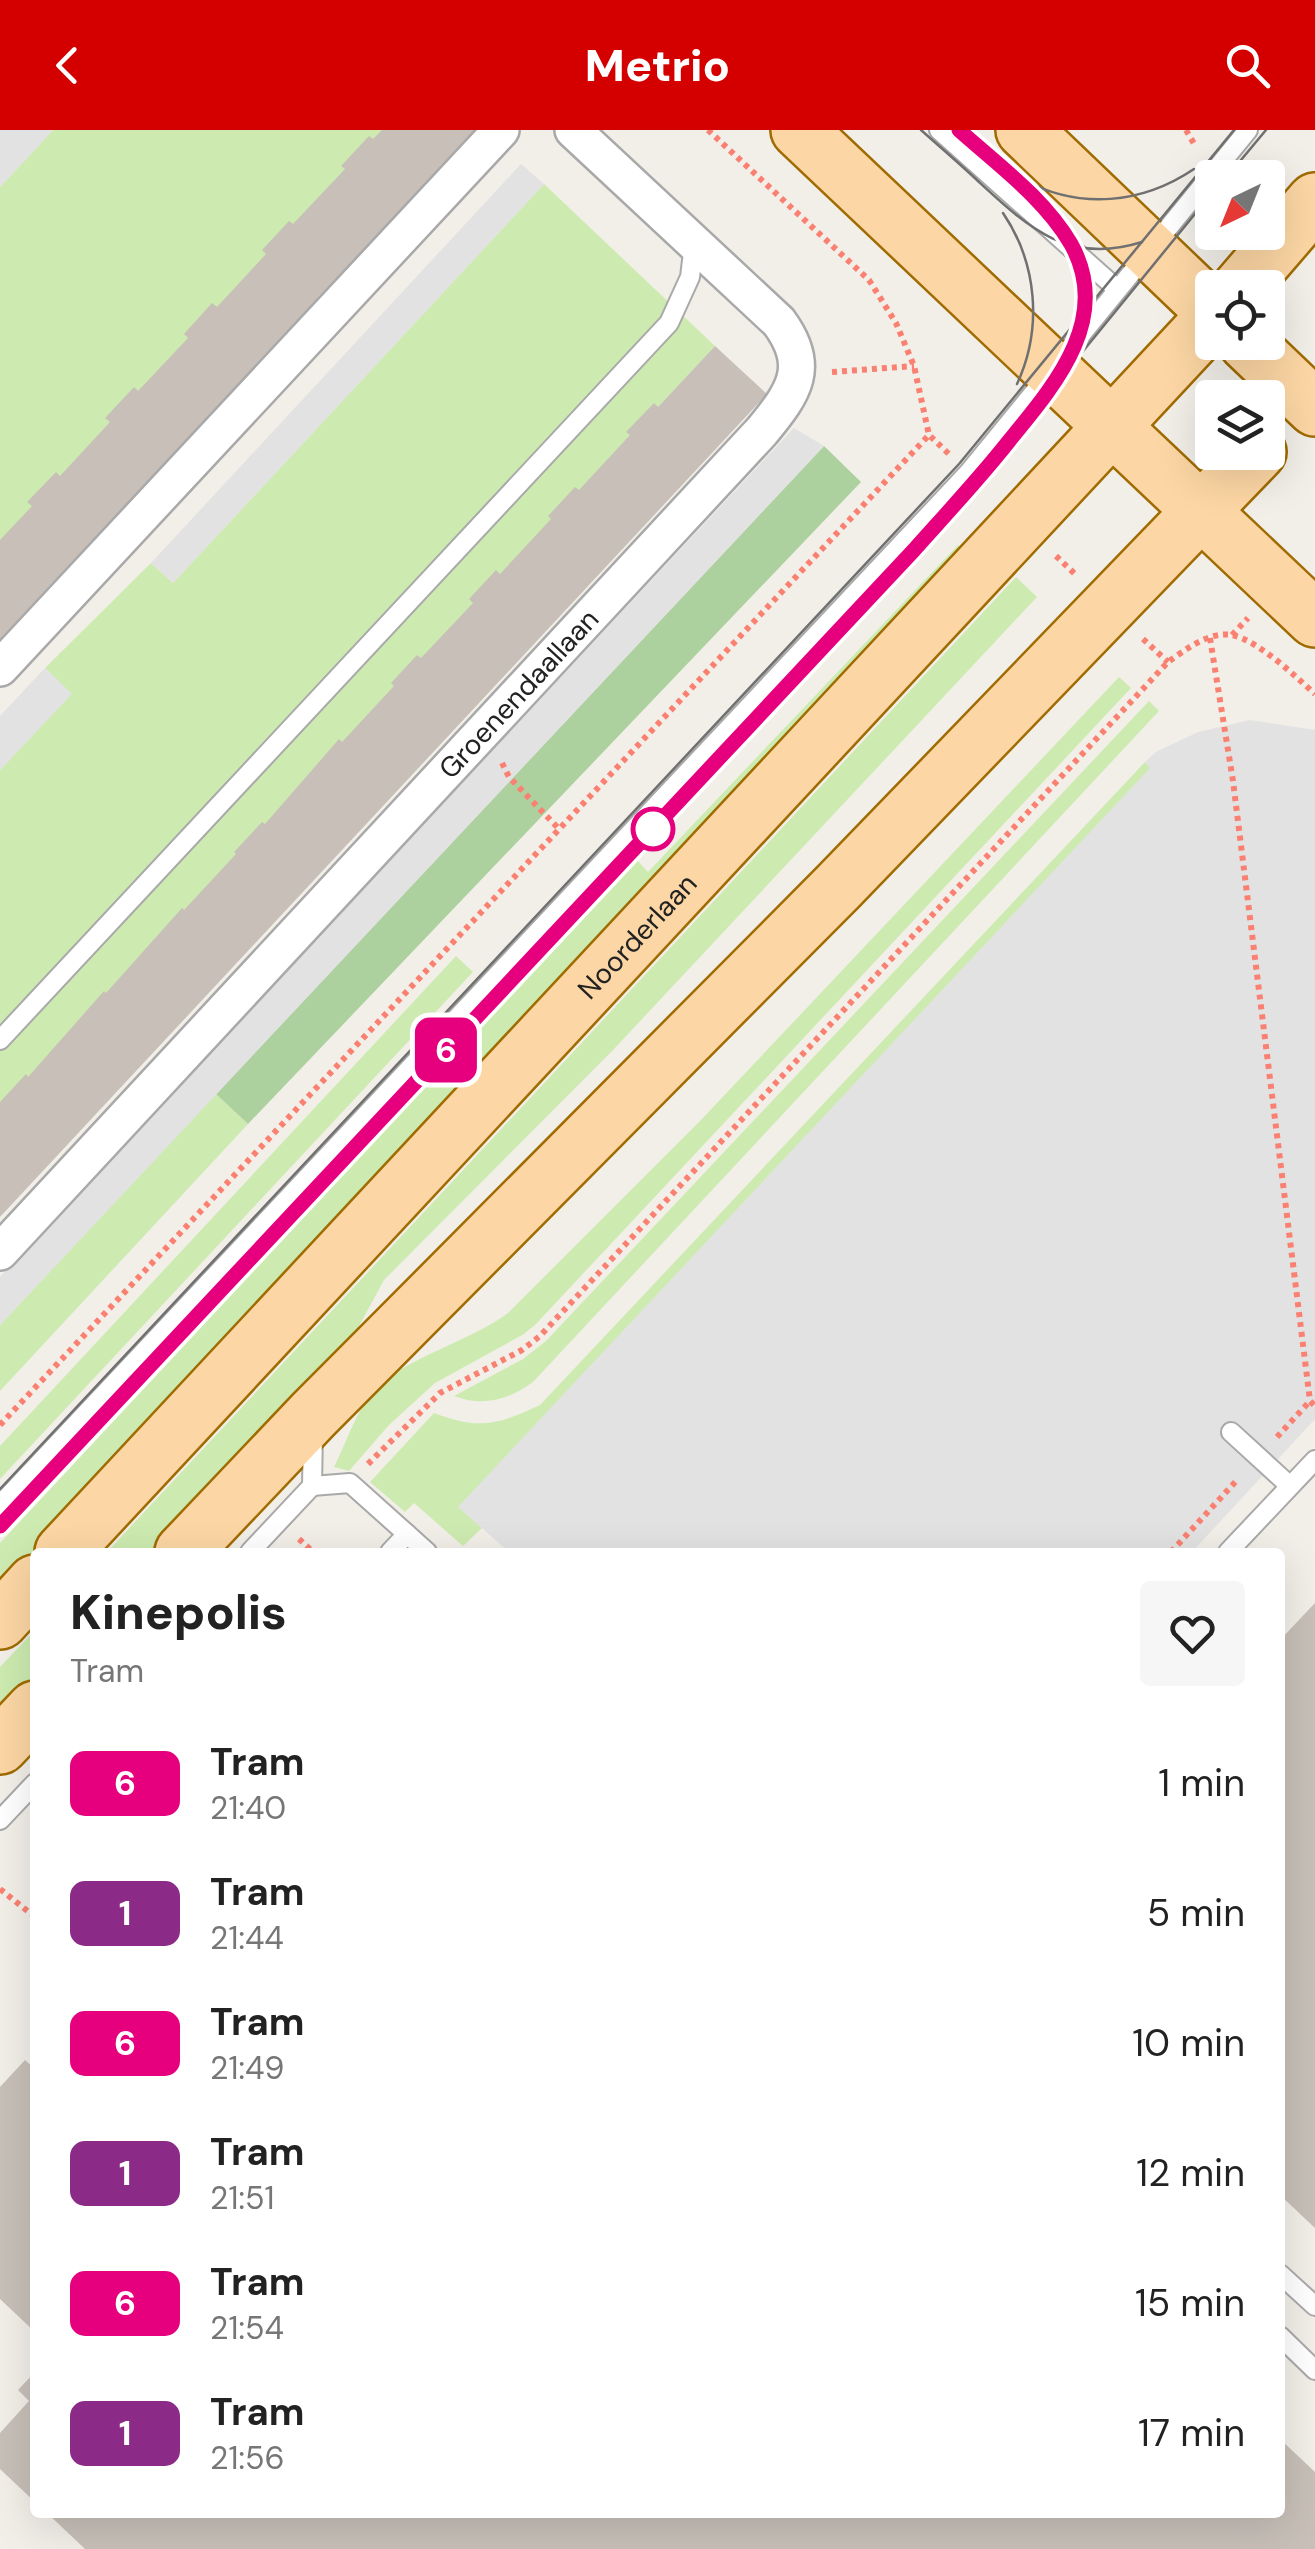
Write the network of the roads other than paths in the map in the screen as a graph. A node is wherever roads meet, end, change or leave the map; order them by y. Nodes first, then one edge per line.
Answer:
1 (501, 130) edge
2 (573, 130) edge
3 (799, 130) edge
4 (939, 130) edge
5 (1024, 130) edge
6 (1248, 130) edge
7 (1315, 201) edge
8 (695, 243) junction
9 (1134, 269) junction
10 (1256, 270) edge
11 (1195, 301) edge
12 (1195, 338) edge
13 (1266, 360) edge
14 (1051, 370) junction
15 (1313, 401) edge
16 (1112, 427) junction
17 (1285, 427) edge
18 (1241, 470) edge
19 (1201, 512) junction
20 (1315, 619) edge
21 (0, 668) edge
22 (0, 1040) edge
23 (0, 1252) edge
24 (313, 1416) junction
25 (1232, 1432) dead end
26 (1315, 1460) edge
27 (312, 1486) junction
28 (1290, 1486) junction
29 (0, 1505) edge
30 (407, 1534) junction
31 (68, 1548) edge
32 (188, 1548) edge
33 (254, 1548) edge
34 (394, 1548) edge
35 (423, 1548) edge
36 (1232, 1548) edge
37 (30, 1588) edge
38 (0, 1621) edge
39 (30, 1715) edge
40 (0, 1746) edge
41 (30, 1788) edge
42 (0, 1820) edge
43 (1285, 2279) edge
44 (1315, 2306) edge
45 (1285, 2341) edge
46 (1315, 2370) edge

1 - 21 street
2 - 8 street
3 - 14 main road
4 - 9 lane
5 - 9 main road
6 - 9 lane
7 - 10 main road
8 - 22 lane
8 - 23 street, Groenendaallaan
9 - 11 main road
9 - 14 lane
12 - 16 main road, Noorderlaan
13 - 15 main road
14 - 16 main road
14 - 29 lane
15 - 17 main road
16 - 19 main road
16 - 31 main road, Noorderlaan
18 - 19 main road
19 - 20 main road
19 - 24 main road
24 - 27 lane
24 - 32 main road
25 - 28 lane
26 - 28 lane
27 - 30 lane
27 - 33 lane
28 - 36 lane
30 - 34 lane
30 - 35 lane
37 - 38 main road
39 - 40 main road
41 - 42 lane
43 - 44 lane
45 - 46 lane

